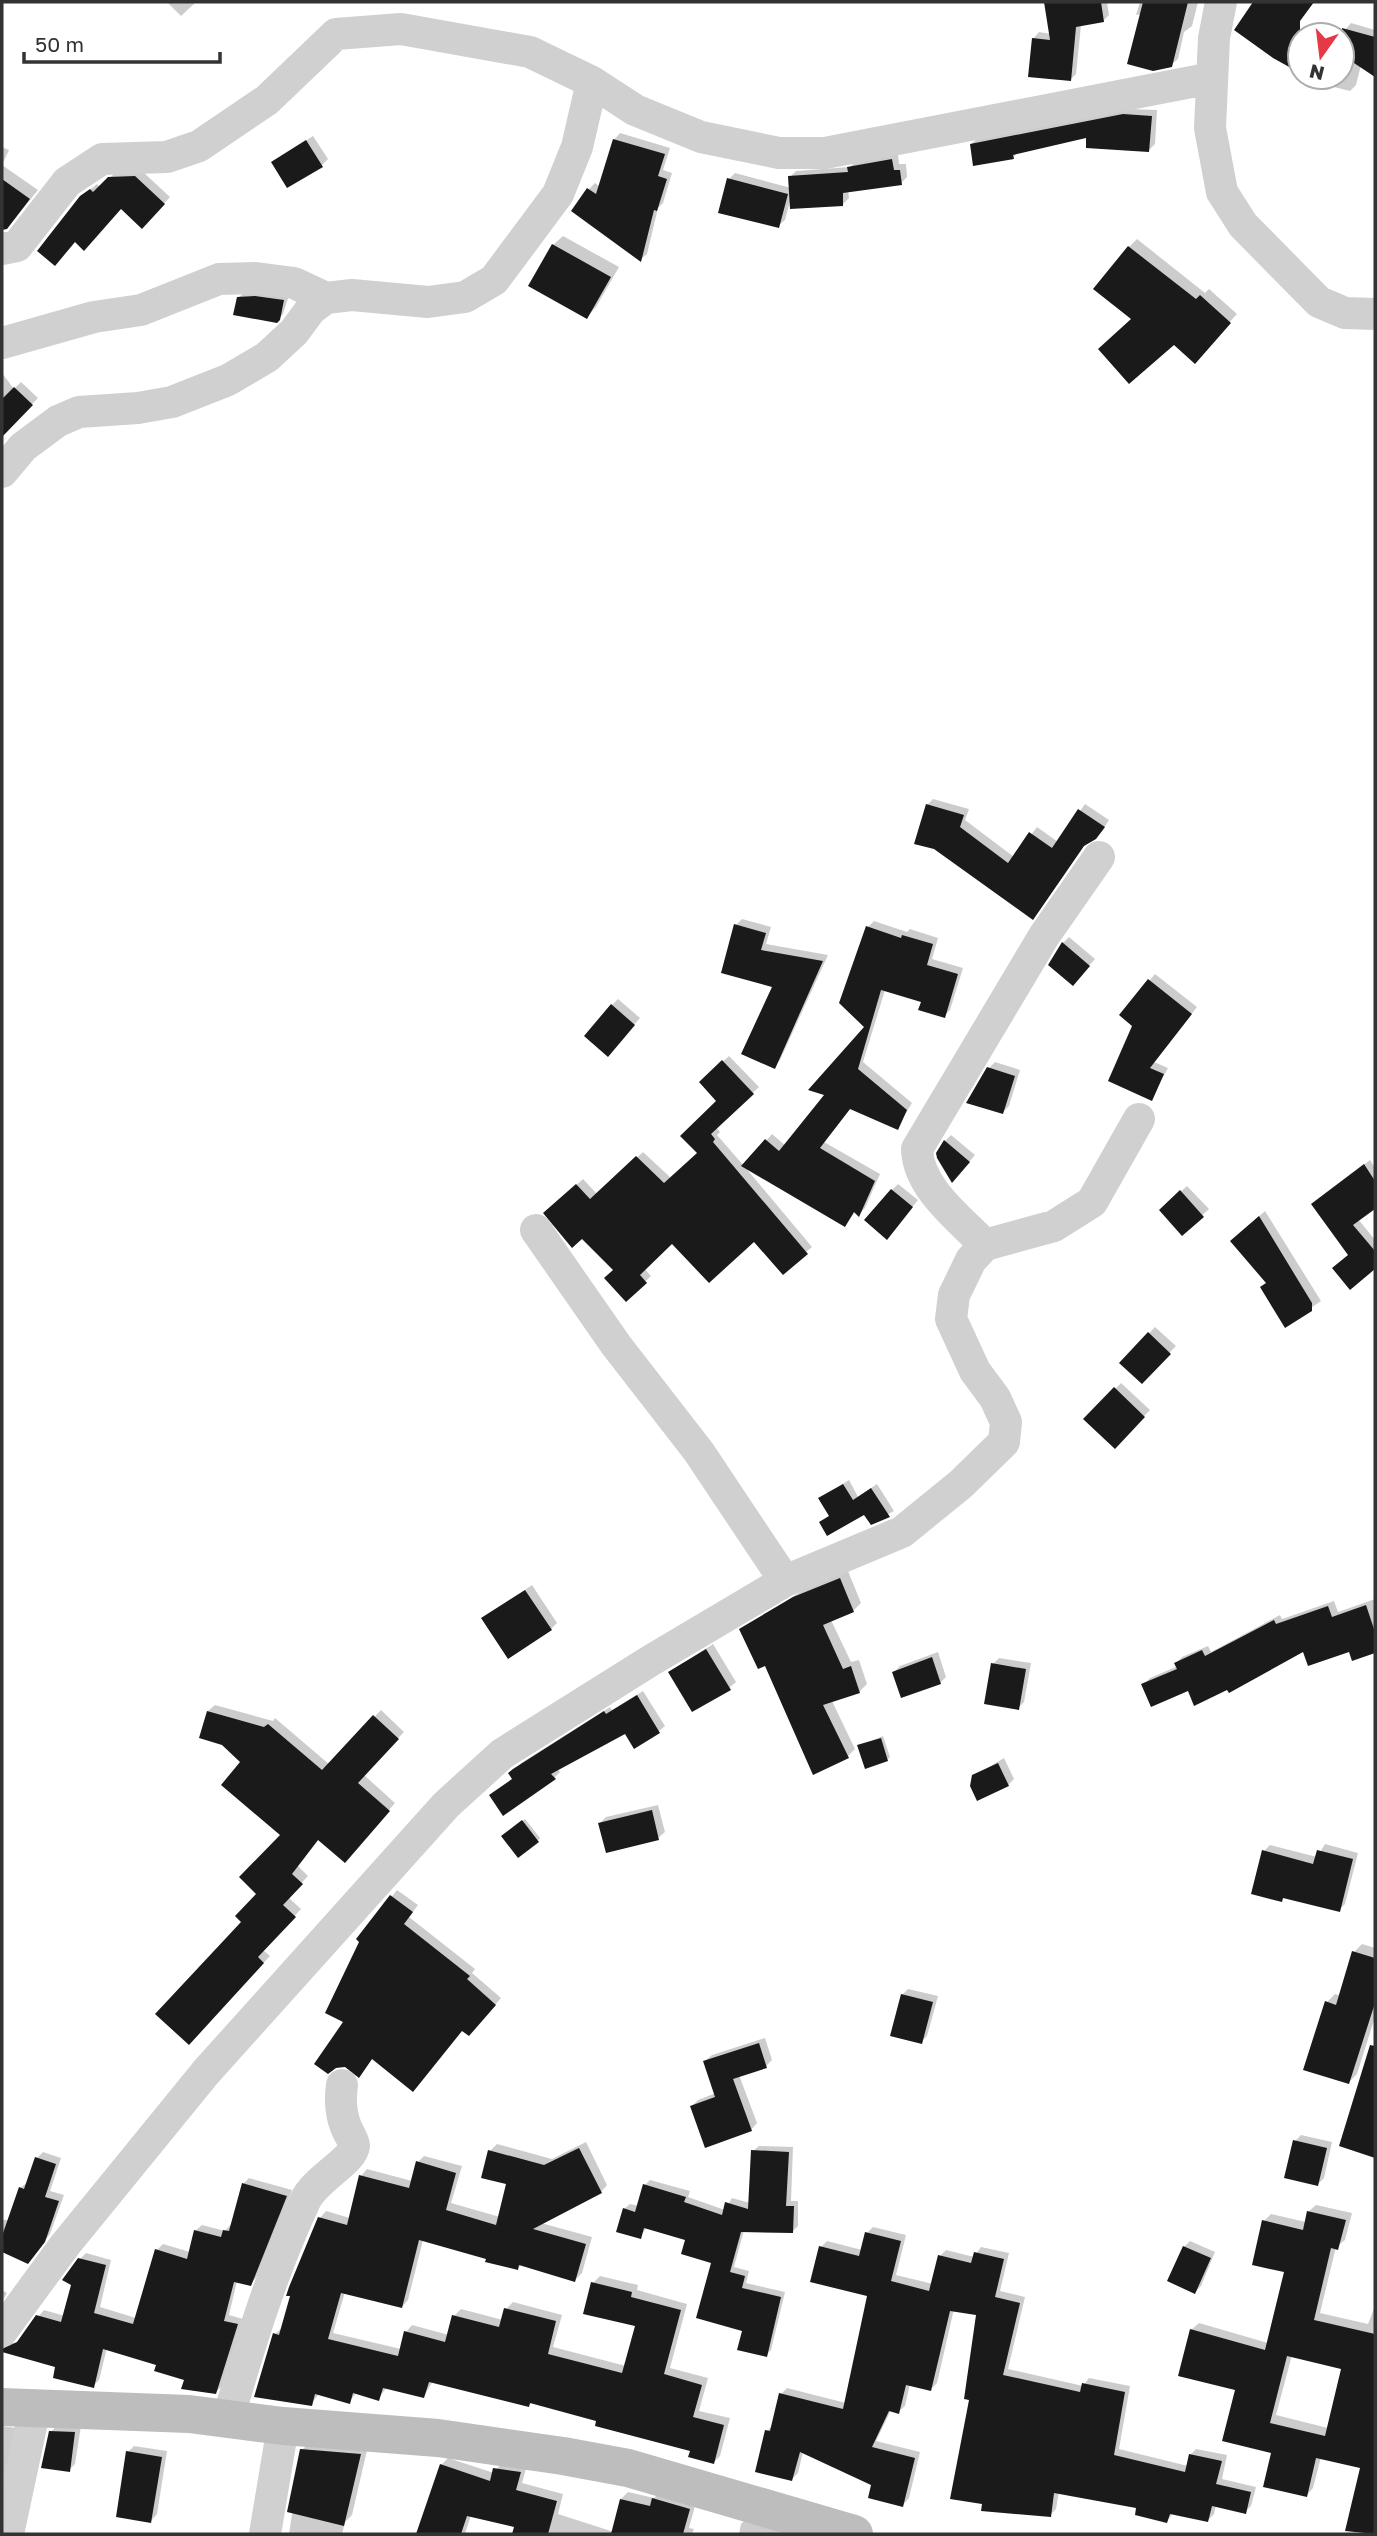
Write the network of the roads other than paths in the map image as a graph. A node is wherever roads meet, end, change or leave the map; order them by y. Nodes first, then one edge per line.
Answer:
1 (1221, 2) edge
2 (398, 15) edge
3 (1212, 78) junction
4 (592, 82) junction
5 (2, 250) edge
6 (326, 298) junction
7 (1375, 314) edge
8 (2, 343) edge
9 (2, 472) edge
10 (1099, 857) dead end
11 (1139, 1119) dead end
12 (536, 1230) dead end
13 (985, 1245) junction
14 (785, 1581) junction
15 (342, 2085) dead end
16 (2, 2331) edge
17 (18, 2408) edge
18 (228, 2419) junction
19 (283, 2426) junction
20 (8, 2534) edge
21 (265, 2534) edge
22 (854, 2534) edge

1 - 3 street
2 - 4 street
2 - 5 street
3 - 4 street
3 - 7 street
4 - 6 street
6 - 8 street
6 - 9 street
10 - 13 street
11 - 13 street
12 - 14 street
13 - 14 street
14 - 16 street
15 - 18 street
17 - 18 main road
17 - 20 street
18 - 19 main road
19 - 21 street
19 - 22 main road

